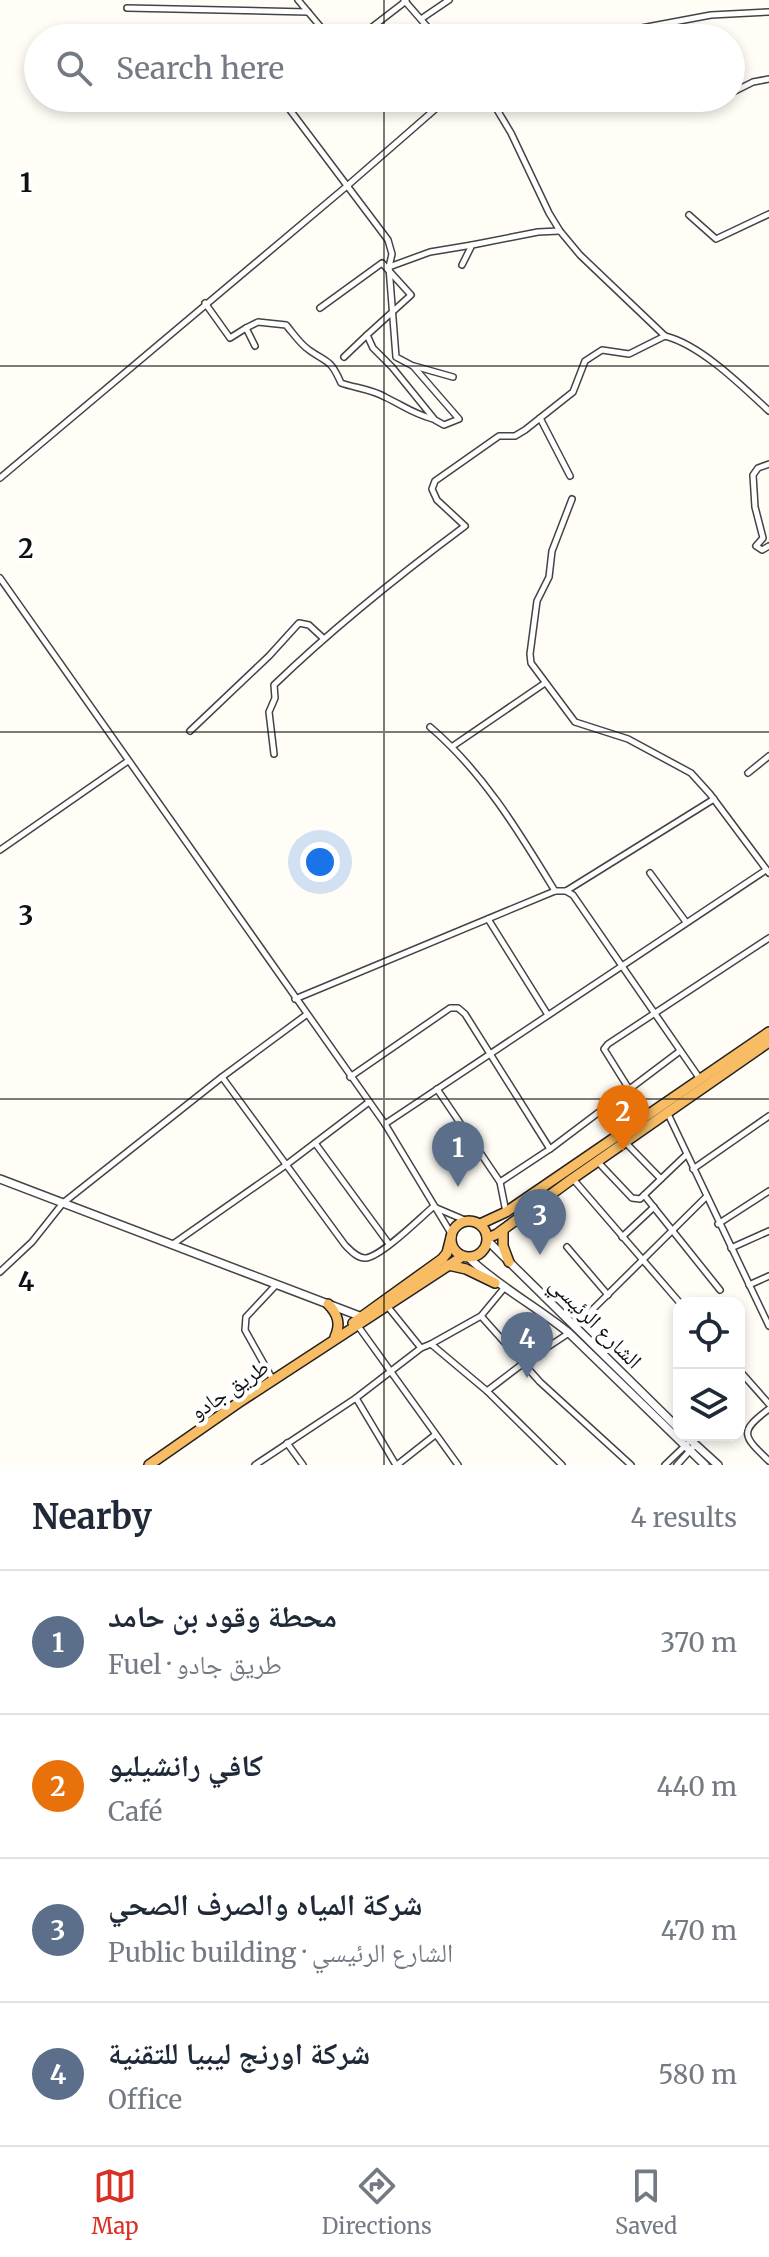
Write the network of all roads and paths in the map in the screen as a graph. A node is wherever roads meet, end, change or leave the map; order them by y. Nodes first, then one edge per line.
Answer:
1 (298, 0) edge
2 (449, 0) edge
3 (405, 1) edge
4 (127, 8) dead end
5 (308, 12) junction
6 (769, 12) edge
7 (421, 19) junction
8 (318, 24) edge
9 (376, 24) edge
10 (425, 24) edge
11 (660, 24) edge
12 (769, 79) edge
13 (745, 86) edge
14 (292, 112) edge
15 (432, 112) edge
16 (498, 112) edge
17 (347, 186) junction
18 (769, 214) edge
19 (689, 215) dead end
20 (560, 231) junction
21 (472, 245) junction
22 (462, 265) dead end
23 (389, 267) junction
24 (205, 303) junction
25 (320, 308) dead end
26 (391, 315) junction
27 (246, 328) junction
28 (367, 335) junction
29 (665, 336) junction
30 (255, 346) dead end
31 (344, 357) dead end
32 (413, 366) junction
33 (453, 377) dead end
34 (769, 411) edge
35 (540, 418) junction
36 (435, 420) junction
37 (769, 464) edge
38 (570, 476) dead end
39 (0, 478) edge
40 (572, 499) dead end
41 (769, 546) edge
42 (0, 578) edge
43 (323, 638) junction
44 (545, 683) junction
45 (430, 727) dead end
46 (190, 731) dead end
47 (453, 746) junction
48 (274, 754) dead end
49 (769, 756) edge
50 (128, 761) junction
51 (748, 773) dead end
52 (714, 799) junction
53 (0, 850) edge
54 (768, 871) edge
55 (650, 873) dead end
56 (555, 891) junction
57 (566, 891) junction
58 (488, 919) junction
59 (686, 922) junction
60 (769, 938) edge
61 (621, 966) junction
62 (295, 999) junction
63 (653, 1013) junction
64 (306, 1015) junction
65 (548, 1015) junction
66 (769, 1032) edge
67 (769, 1042) edge
68 (680, 1051) junction
69 (490, 1053) junction
70 (222, 1077) junction
71 (350, 1077) junction
72 (703, 1082) junction
73 (437, 1089) junction
74 (629, 1089) junction
75 (369, 1102) junction
76 (667, 1113) junction
77 (769, 1116) edge
78 (385, 1124) junction
79 (625, 1142) junction
80 (315, 1143) junction
81 (550, 1149) junction
82 (686, 1155) junction
83 (597, 1161) junction
84 (286, 1165) junction
85 (693, 1169) junction
86 (0, 1179) edge
87 (572, 1179) junction
88 (661, 1179) junction
89 (500, 1182) junction
90 (769, 1191) edge
91 (644, 1195) junction
92 (706, 1198) junction
93 (63, 1203) junction
94 (433, 1207) junction
95 (654, 1207) junction
96 (506, 1212) junction
97 (467, 1221) junction
98 (480, 1224) junction
99 (718, 1224) junction
100 (503, 1230) junction
101 (674, 1230) junction
102 (769, 1231) edge
103 (451, 1236) junction
104 (622, 1237) junction
105 (488, 1239) junction
106 (173, 1244) junction
107 (389, 1244) junction
108 (567, 1247) dead end
109 (731, 1248) junction
110 (466, 1257) junction
111 (643, 1261) junction
112 (509, 1262) junction
113 (448, 1265) junction
114 (0, 1272) edge
115 (769, 1276) edge
116 (276, 1285) junction
117 (500, 1285) junction
118 (749, 1285) junction
119 (720, 1290) dead end
120 (608, 1295) junction
121 (675, 1297) edge
122 (328, 1304) junction
123 (388, 1307) junction
124 (481, 1316) junction
125 (362, 1321) junction
126 (768, 1323) edge
127 (572, 1330) junction
128 (332, 1340) junction
129 (431, 1344) junction
130 (421, 1348) junction
131 (525, 1362) junction
132 (390, 1374) junction
133 (745, 1377) edge
134 (273, 1380) junction
135 (487, 1391) junction
136 (356, 1398) junction
137 (769, 1407) edge
138 (673, 1423) edge
139 (435, 1435) junction
140 (287, 1443) junction
141 (689, 1443) edge
142 (769, 1461) edge
143 (149, 1465) edge
144 (255, 1465) edge
145 (303, 1465) edge
146 (397, 1465) edge
147 (458, 1465) edge
148 (562, 1465) edge
149 (631, 1465) edge
150 (665, 1465) edge
151 (677, 1465) edge
152 (705, 1465) edge
153 (718, 1465) edge

1 - 5 street
2 - 7 street
3 - 7 street
3 - 9 street
4 - 5 street
5 - 8 street
6 - 11 street
7 - 10 street
12 - 13 street
14 - 17 street
15 - 17 street
16 - 20 street
17 - 23 street
17 - 24 street
18 - 19 street
20 - 21 street
20 - 29 street
21 - 22 street
21 - 23 street
23 - 25 street
23 - 26 street
23 - 26 street
24 - 27 street
24 - 39 street
26 - 28 street
26 - 32 street
27 - 30 street
27 - 36 street
28 - 31 street
28 - 36 street
29 - 34 street
29 - 35 street
32 - 33 street
32 - 36 street
35 - 38 street
35 - 43 street
37 - 41 street
40 - 44 street
42 - 50 street
43 - 46 street
43 - 48 street
44 - 47 street
44 - 52 street
45 - 47 street
47 - 56 street
49 - 51 street
50 - 53 street
50 - 62 street
52 - 54 street
52 - 57 street
54 - 59 street
55 - 59 street
56 - 57 street
56 - 58 street
57 - 61 street
58 - 62 street
58 - 65 street
59 - 61 street
60 - 63 street
61 - 63 street
61 - 65 street
62 - 64 street
63 - 68 street
63 - 74 street
64 - 70 street
64 - 71 street
65 - 69 street
66 - 72 highway
67 - 72 highway
68 - 72 street
68 - 74 street
69 - 71 street
69 - 73 street
69 - 81 street
70 - 84 street
70 - 93 street
71 - 75 street
72 - 76 highway
72 - 96 highway
73 - 78 street
73 - 89 street
74 - 81 street
75 - 78 street
75 - 80 street
76 - 79 highway
76 - 82 street
77 - 85 street
78 - 94 street
79 - 83 highway
79 - 88 street
80 - 84 street
80 - 107 street
81 - 89 street
82 - 85 street
82 - 88 street
83 - 87 highway
83 - 91 street
84 - 106 street
84 - 107 street
85 - 92 street
86 - 93 street
87 - 100 highway
87 - 104 street
88 - 91 street
89 - 96 street
90 - 99 street
91 - 95 street
92 - 99 street
92 - 101 street
93 - 106 street
93 - 114 street
94 - 97 street
94 - 103 street
94 - 107 street
95 - 101 street
95 - 104 street
96 - 98 highway
97 - 98 highway
97 - 103 highway
98 - 105 highway
99 - 109 street
100 - 105 highway
100 - 112 highway
101 - 111 street
101 - 119 street
102 - 109 street
103 - 110 highway
103 - 125 highway, طريق جادو
104 - 111 street
105 - 110 highway
105 - 112 street, الشارع الرئيسي
106 - 116 street
108 - 120 street
109 - 118 street
110 - 113 highway, طريق جادو
110 - 117 street, الشارع الرئيسي
111 - 120 street
111 - 121 street
112 - 127 street, الشارع الرئيسي
113 - 117 highway
113 - 123 highway, طريق جادو
115 - 118 street
116 - 122 street
116 - 134 street
117 - 124 street
117 - 127 street, الشارع الرئيسي
118 - 126 street
120 - 127 street
122 - 125 street
122 - 128 highway
123 - 125 highway, طريق جادو
123 - 130 street
124 - 129 street
124 - 131 street
125 - 128 highway, طريق جادو
125 - 132 street
127 - 131 street
127 - 138 street, الشارع الرئيسي
127 - 141 street, الشارع الرئيسي
128 - 134 highway, طريق جادو
129 - 130 street
129 - 135 street
130 - 132 street
131 - 135 street
131 - 149 street
132 - 136 street
132 - 139 street
133 - 137 street
134 - 143 highway, طريق جادو
135 - 148 street
136 - 140 street
136 - 146 street
137 - 142 street
139 - 146 street
139 - 147 street
140 - 144 street
140 - 145 street
141 - 150 street
141 - 151 street
141 - 152 street, الشارع الرئيسي
141 - 153 street, الشارع الرئيسي

